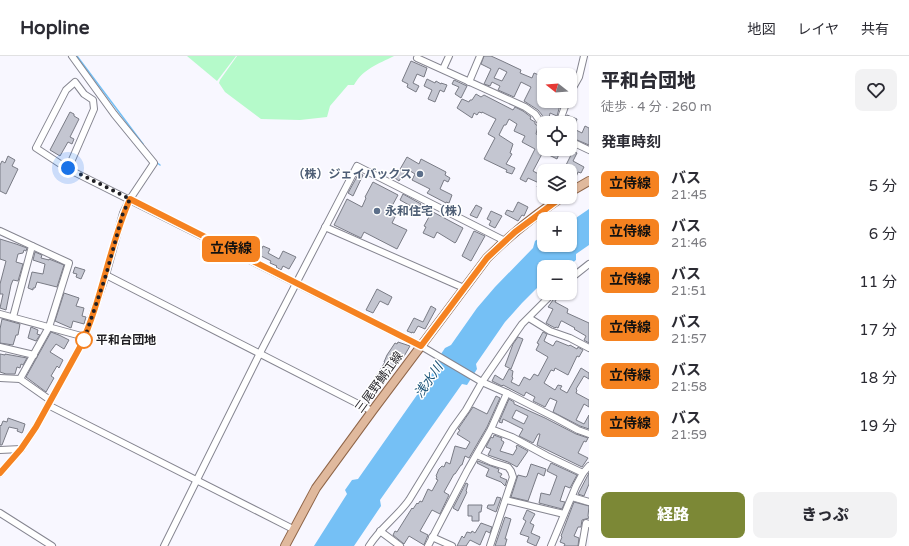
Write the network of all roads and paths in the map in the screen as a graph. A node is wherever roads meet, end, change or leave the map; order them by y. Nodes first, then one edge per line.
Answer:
1 (72, 56) edge
2 (449, 56) edge
3 (480, 56) edge
4 (584, 56) edge
5 (418, 57) edge
6 (443, 69) junction
7 (577, 81) edge
8 (469, 82) junction
9 (537, 117) edge
10 (577, 144) edge
11 (589, 150) edge
12 (68, 168) junction
13 (589, 181) edge
14 (577, 188) edge
15 (130, 199) junction
16 (552, 204) edge
17 (325, 227) junction
18 (0, 231) edge
19 (505, 240) junction
20 (32, 246) junction
21 (589, 264) edge
22 (577, 273) edge
23 (106, 275) junction
24 (297, 282) junction
25 (464, 288) junction
26 (546, 300) edge
27 (0, 314) edge
28 (13, 317) junction
29 (529, 318) junction
30 (49, 327) junction
31 (85, 337) junction
32 (421, 346) junction
33 (0, 347) edge
34 (589, 348) edge
35 (260, 353) junction
36 (34, 356) junction
37 (0, 378) edge
38 (20, 379) junction
39 (482, 382) junction
40 (507, 393) junction
41 (49, 402) junction
42 (373, 410) junction
43 (491, 429) junction
44 (589, 434) edge
45 (21, 449) junction
46 (0, 450) edge
47 (477, 455) junction
48 (589, 466) edge
49 (0, 473) edge
50 (582, 473) junction
51 (197, 480) junction
52 (572, 497) junction
53 (506, 500) junction
54 (589, 502) edge
55 (0, 513) edge
56 (564, 514) junction
57 (589, 524) edge
58 (293, 530) junction
59 (380, 531) junction
60 (432, 537) junction
61 (553, 545) edge
62 (52, 546) edge
63 (164, 546) edge
64 (285, 546) edge
65 (369, 546) edge
66 (400, 546) edge
67 (428, 546) edge
68 (452, 546) edge
69 (490, 546) edge
70 (582, 546) edge

1 - 15 street
2 - 6 street
3 - 8 street
4 - 7 street
5 - 6 street
6 - 8 street
8 - 9 street
10 - 11 street
12 - 12 street
12 - 15 street
13 - 14 main road
15 - 23 street
15 - 24 street
16 - 19 main road, 三尾野鯖江線
17 - 19 street
17 - 24 street
17 - 25 street
18 - 20 street
19 - 25 main road, 三尾野鯖江線
20 - 28 street
20 - 30 street
21 - 22 street
23 - 31 street
23 - 35 street
24 - 32 street
24 - 35 street
25 - 32 main road, 三尾野鯖江線
26 - 29 street
27 - 28 street
28 - 30 street
29 - 34 street
29 - 39 street
30 - 31 street
30 - 36 street
31 - 41 street
32 - 39 street
32 - 42 main road, 三尾野鯖江線
33 - 36 street
35 - 42 street
35 - 51 street
36 - 38 street
37 - 38 street
38 - 41 street
39 - 40 street
39 - 59 street
40 - 43 street
40 - 44 street
41 - 45 street
41 - 51 street
42 - 58 main road, 三尾野鯖江線
43 - 47 street
43 - 50 street
45 - 46 street
45 - 49 street
47 - 53 street
47 - 60 street
48 - 50 street
50 - 52 street
51 - 58 street
51 - 63 street
52 - 54 street
52 - 56 street
53 - 56 street
53 - 69 street
55 - 62 street
56 - 61 street
57 - 70 street
58 - 64 main road, 三尾野鯖江線
59 - 65 street
59 - 66 street
60 - 67 street
60 - 68 street

